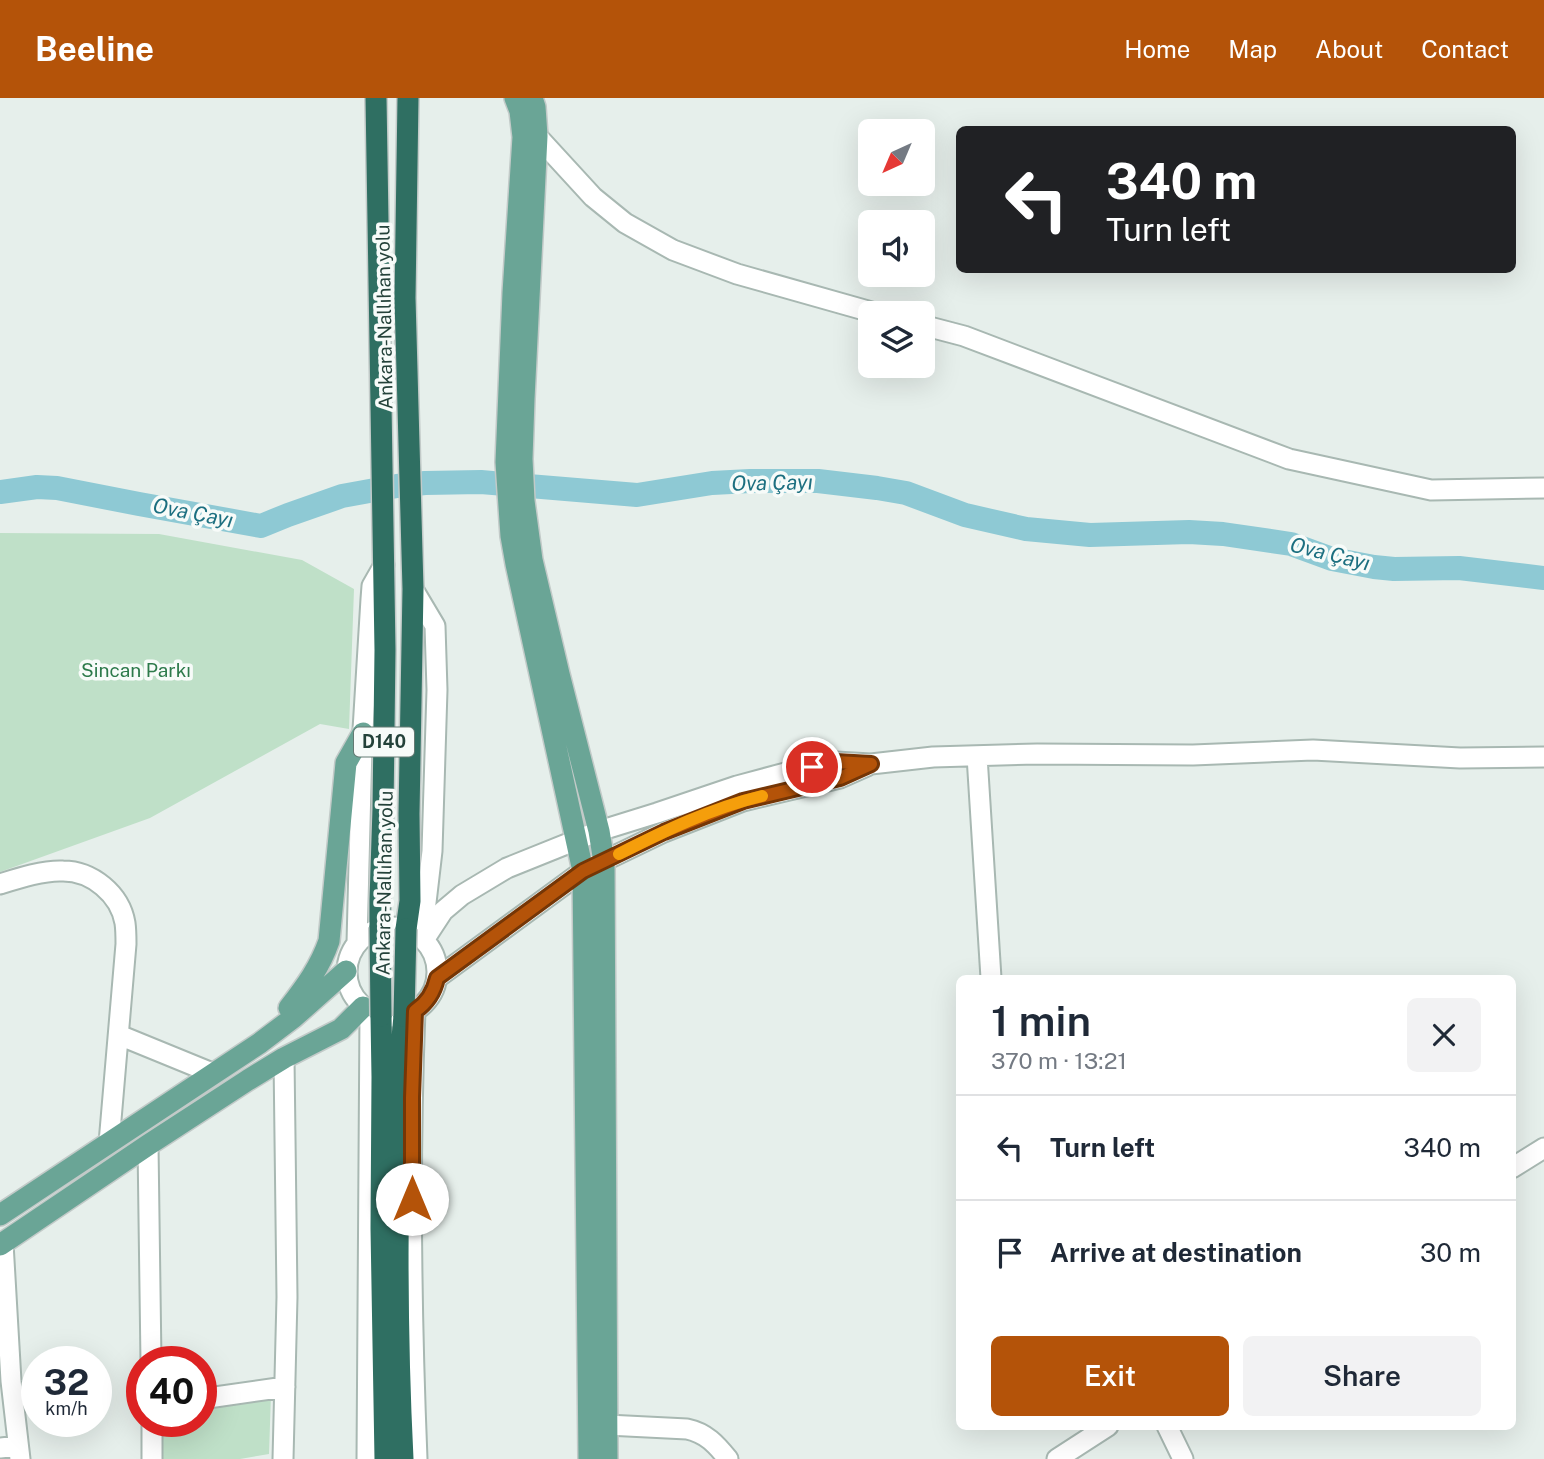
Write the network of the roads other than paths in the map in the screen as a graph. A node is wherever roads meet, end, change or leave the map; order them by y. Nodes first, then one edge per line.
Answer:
1 (376, 98) edge
2 (408, 98) edge
3 (515, 98) edge
4 (532, 98) edge
5 (537, 136) junction
6 (858, 308) edge
7 (935, 328) edge
8 (1544, 488) edge
9 (384, 561) junction
10 (413, 589) junction
11 (363, 733) junction
12 (977, 755) junction
13 (1544, 757) edge
14 (871, 764) junction
15 (599, 831) junction
16 (576, 839) junction
17 (604, 862) junction
18 (583, 871) junction
19 (0, 884) edge
20 (380, 900) junction
21 (410, 901) junction
22 (417, 936) junction
23 (357, 943) junction
24 (346, 971) junction
25 (991, 975) edge
26 (437, 978) junction
27 (371, 1012) junction
28 (409, 1013) junction
29 (119, 1035) junction
30 (260, 1043) junction
31 (284, 1058) junction
32 (212, 1073) junction
33 (108, 1143) junction
34 (148, 1144) junction
35 (1544, 1148) edge
36 (1516, 1166) edge
37 (0, 1215) edge
38 (2, 1244) edge
39 (151, 1346) edge
40 (6, 1383) edge
41 (285, 1387) junction
42 (217, 1397) edge
43 (607, 1425) junction
44 (1102, 1430) edge
45 (1169, 1430) edge
46 (152, 1437) edge
47 (13, 1451) edge
48 (152, 1459) edge
49 (283, 1459) edge
50 (367, 1459) edge
51 (385, 1459) edge
52 (403, 1459) edge
53 (417, 1459) edge
54 (589, 1459) edge
55 (607, 1459) edge
56 (728, 1459) edge
57 (1057, 1459) edge
58 (1183, 1459) edge

1 - 9 highway, Ankara-Nallıhan yolu / D140
2 - 10 highway, Ankara-Nallıhan yolu / D140
3 - 16 main road
4 - 5 main road
5 - 6 street
5 - 15 main road
7 - 8 street
9 - 11 street
9 - 20 highway, Ankara-Nallıhan yolu / D140
10 - 21 highway, Ankara-Nallıhan yolu / D140
10 - 22 street
11 - 23 street
11 - 30 main road
12 - 13 street
12 - 14 street
12 - 25 street
14 - 15 street
14 - 17 street
15 - 16 street
15 - 17 main road
16 - 18 main road
16 - 22 street
17 - 18 street
17 - 43 main road
18 - 26 street
18 - 54 main road
19 - 29 street
20 - 21 highway
20 - 27 highway, Ankara-Nallıhan yolu / D140, bridge
21 - 22 highway, Ankara-Nallıhan yolu / D140
22 - 23 street
22 - 26 street
22 - 28 highway, Ankara-Nallıhan yolu / D140, bridge
23 - 24 street
24 - 27 street
24 - 30 main road
26 - 28 street
27 - 28 street
27 - 31 main road
27 - 50 street
27 - 51 highway, Ankara-Nallıhan yolu / D140
28 - 52 highway, Ankara-Nallıhan yolu / D140
28 - 53 street
29 - 32 street
29 - 33 street
30 - 32 main road
31 - 34 main road
31 - 41 street
32 - 33 main road
33 - 37 main road
34 - 38 main road
34 - 39 street
35 - 36 street
38 - 40 street
40 - 47 street
41 - 42 street
41 - 49 street
43 - 55 main road
43 - 56 street
44 - 57 street
45 - 58 street
46 - 48 street

